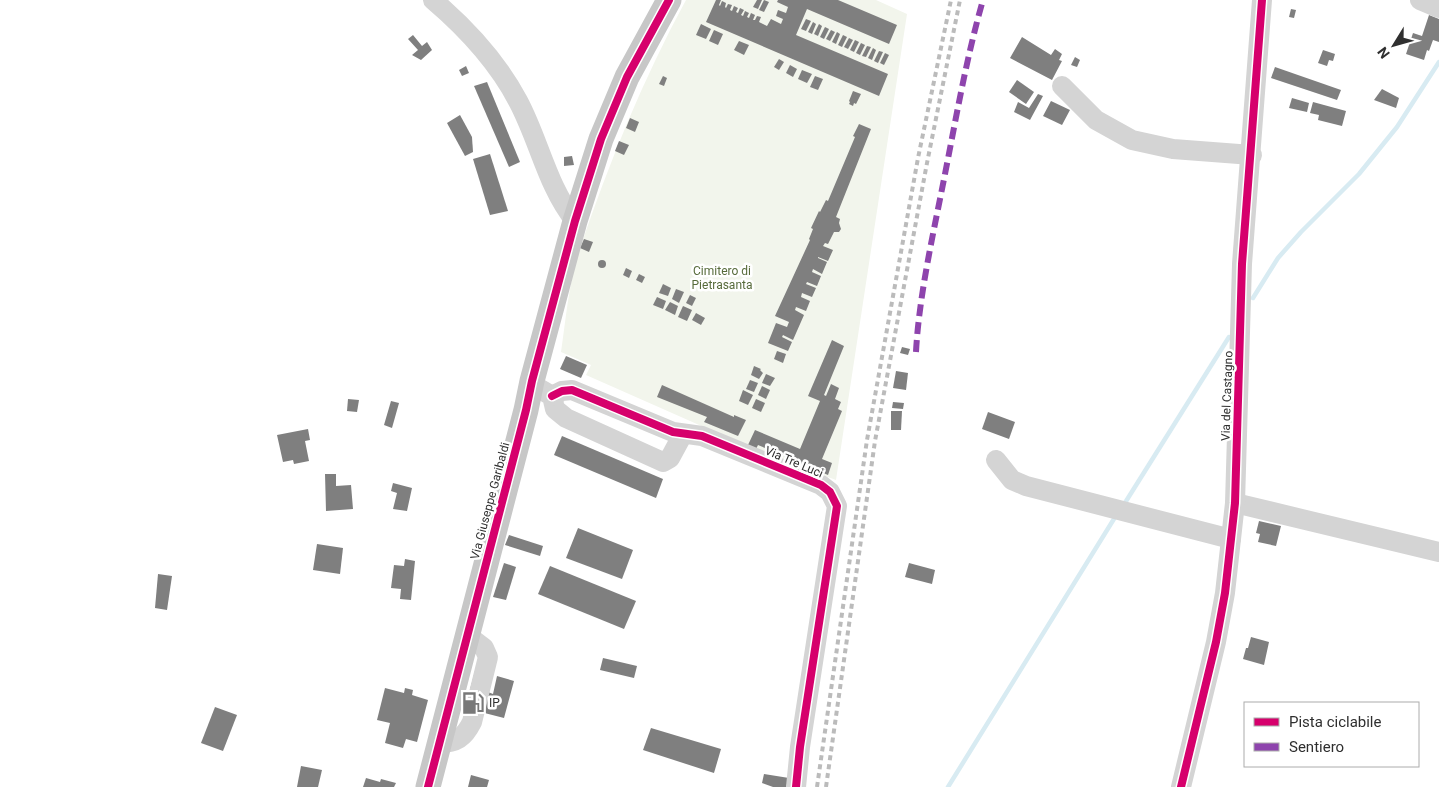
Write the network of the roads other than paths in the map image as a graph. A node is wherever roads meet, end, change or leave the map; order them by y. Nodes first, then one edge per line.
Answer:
1 (433, 0) edge
2 (669, 0) edge
3 (1262, 0) edge
4 (1420, 0) edge
5 (1439, 8) edge
6 (1062, 86) dead end
7 (1252, 155) junction
8 (575, 221) junction
9 (532, 381) junction
10 (552, 396) junction
11 (684, 434) junction
12 (996, 460) dead end
13 (1235, 503) junction
14 (1231, 539) junction
15 (1439, 552) edge
16 (428, 787) edge
17 (796, 787) edge
18 (1180, 787) edge

1 - 8 street
2 - 8 main road, Via Giuseppe Garibaldi
3 - 7 street, Via del Castagno
4 - 5 street
6 - 7 street
7 - 13 street, Via del Castagno
8 - 9 main road, Via Giuseppe Garibaldi
9 - 10 street
9 - 16 main road, Via Giuseppe Garibaldi
10 - 11 street, Via Tre Luci
10 - 11 street
11 - 17 street, Via Tre Luci
12 - 14 street
13 - 14 street, Via del Castagno
13 - 15 street
14 - 18 street, Via del Castagno

